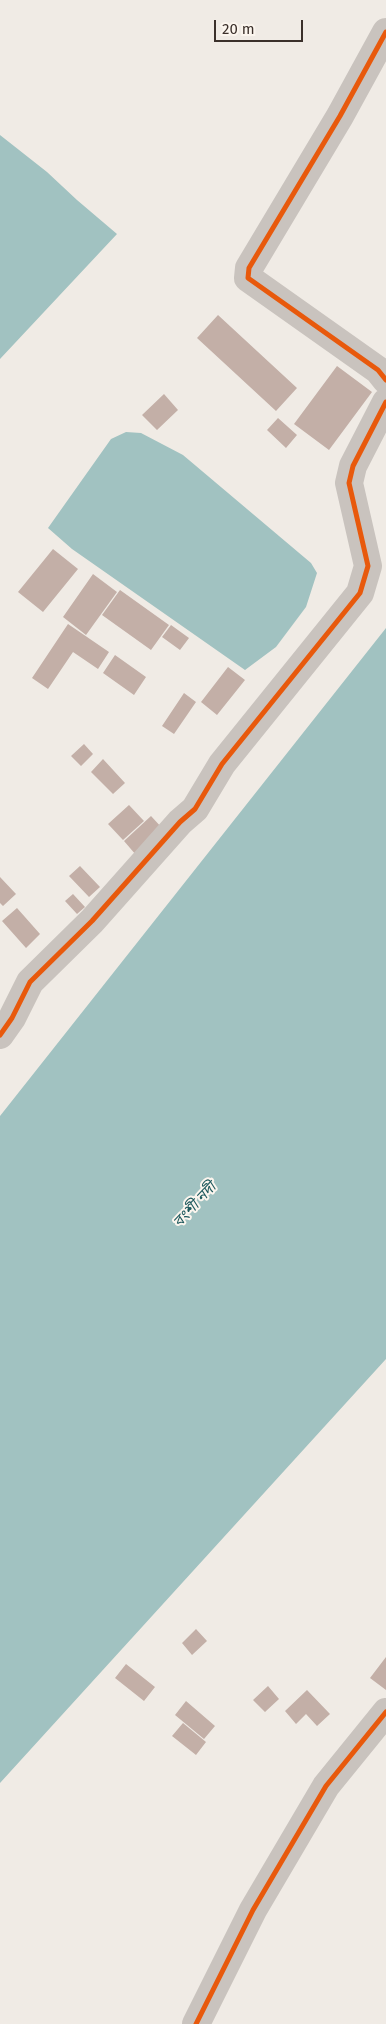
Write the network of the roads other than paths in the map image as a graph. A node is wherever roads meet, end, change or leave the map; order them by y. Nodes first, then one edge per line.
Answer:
1 (386, 32) edge
2 (386, 380) edge
3 (386, 402) edge
4 (0, 1035) edge
5 (386, 1712) edge
6 (196, 2024) edge

1 - 2 street
3 - 4 street
5 - 6 street

